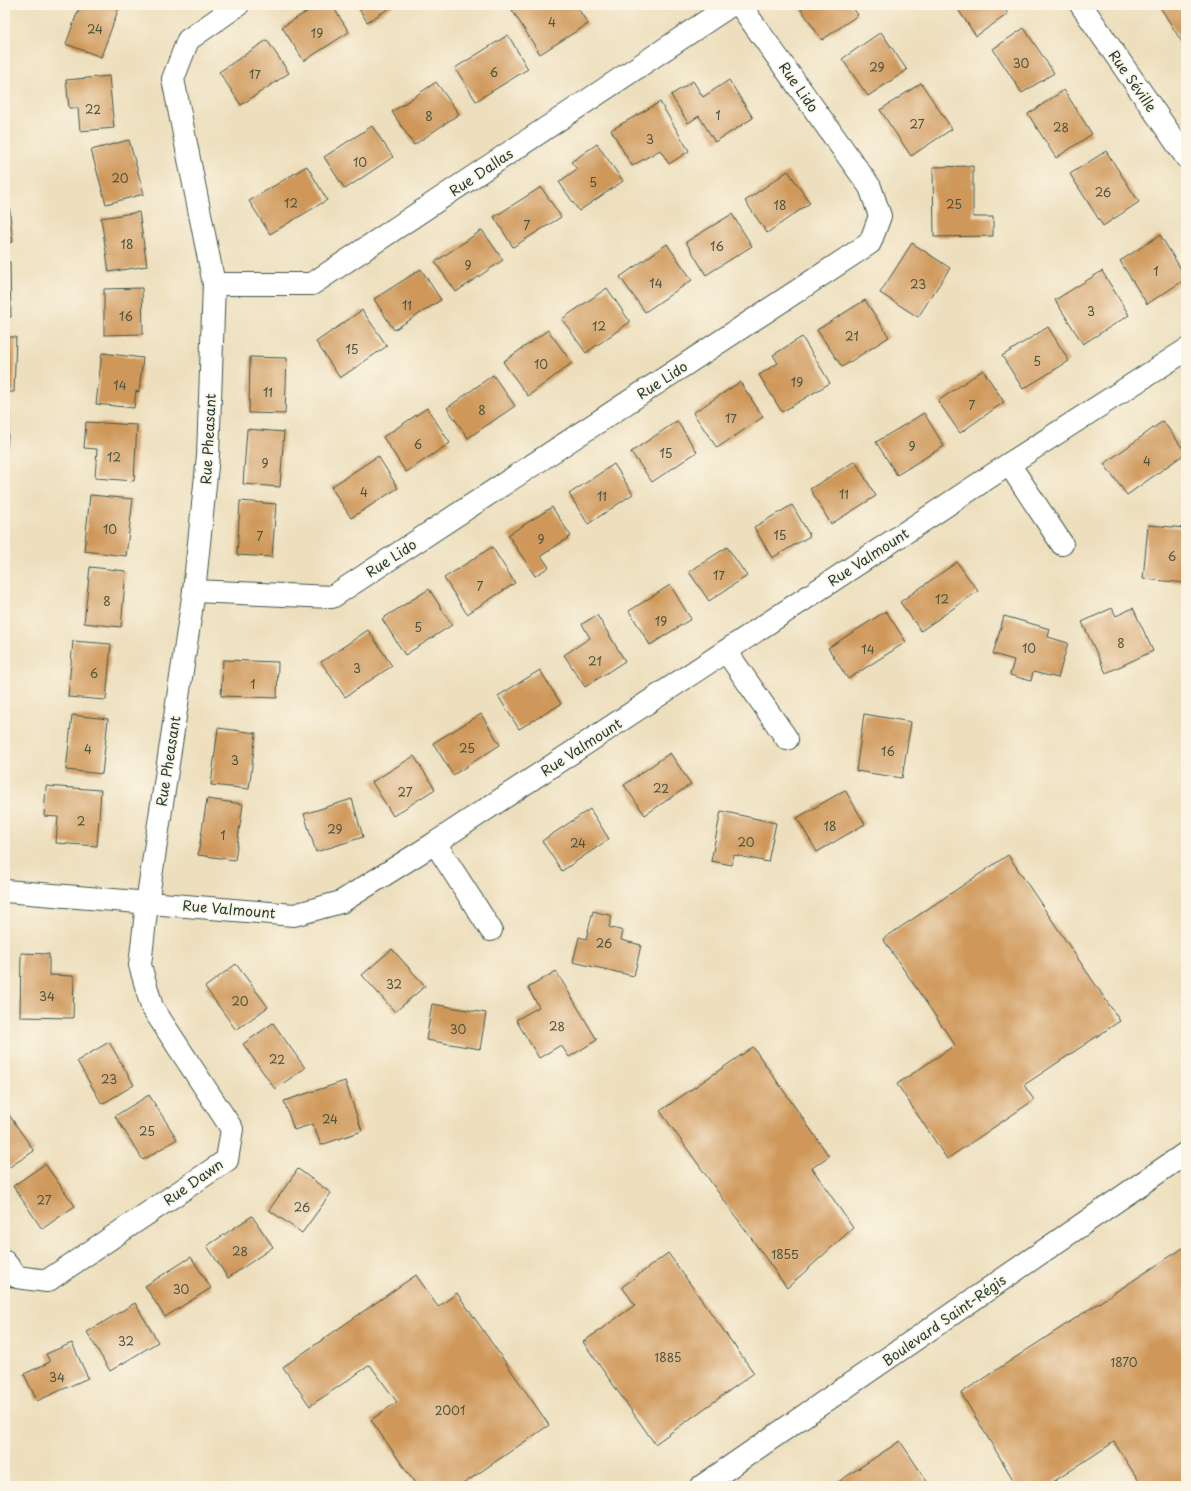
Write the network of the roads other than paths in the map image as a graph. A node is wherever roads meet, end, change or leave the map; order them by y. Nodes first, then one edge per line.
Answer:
1 (238, 5) edge
2 (731, 5) edge
3 (740, 5) edge
4 (1081, 5) edge
5 (1186, 157) edge
6 (214, 284) junction
7 (1186, 350) edge
8 (1009, 464) junction
9 (1062, 544) dead end
10 (194, 591) junction
11 (726, 651) junction
12 (787, 739) dead end
13 (436, 842) junction
14 (5, 891) edge
15 (147, 903) junction
16 (491, 930) dead end
17 (1186, 1153) edge
18 (5, 1262) edge
19 (702, 1486) edge

1 - 6 street, Rue Pheasant
2 - 6 street, Rue Dallas
3 - 10 street, Rue Lido
4 - 5 street, Rue Séville
6 - 10 street, Rue Pheasant
7 - 8 street, Rue Valmount
8 - 9 street
8 - 11 street, Rue Valmount
10 - 15 street, Rue Pheasant
11 - 12 street
11 - 13 street, Rue Valmount
13 - 15 street, Rue Valmount
13 - 16 street
14 - 15 street, Rue Valmount
15 - 18 street, Rue Dawn
17 - 19 street, Boulevard Saint-Régis

